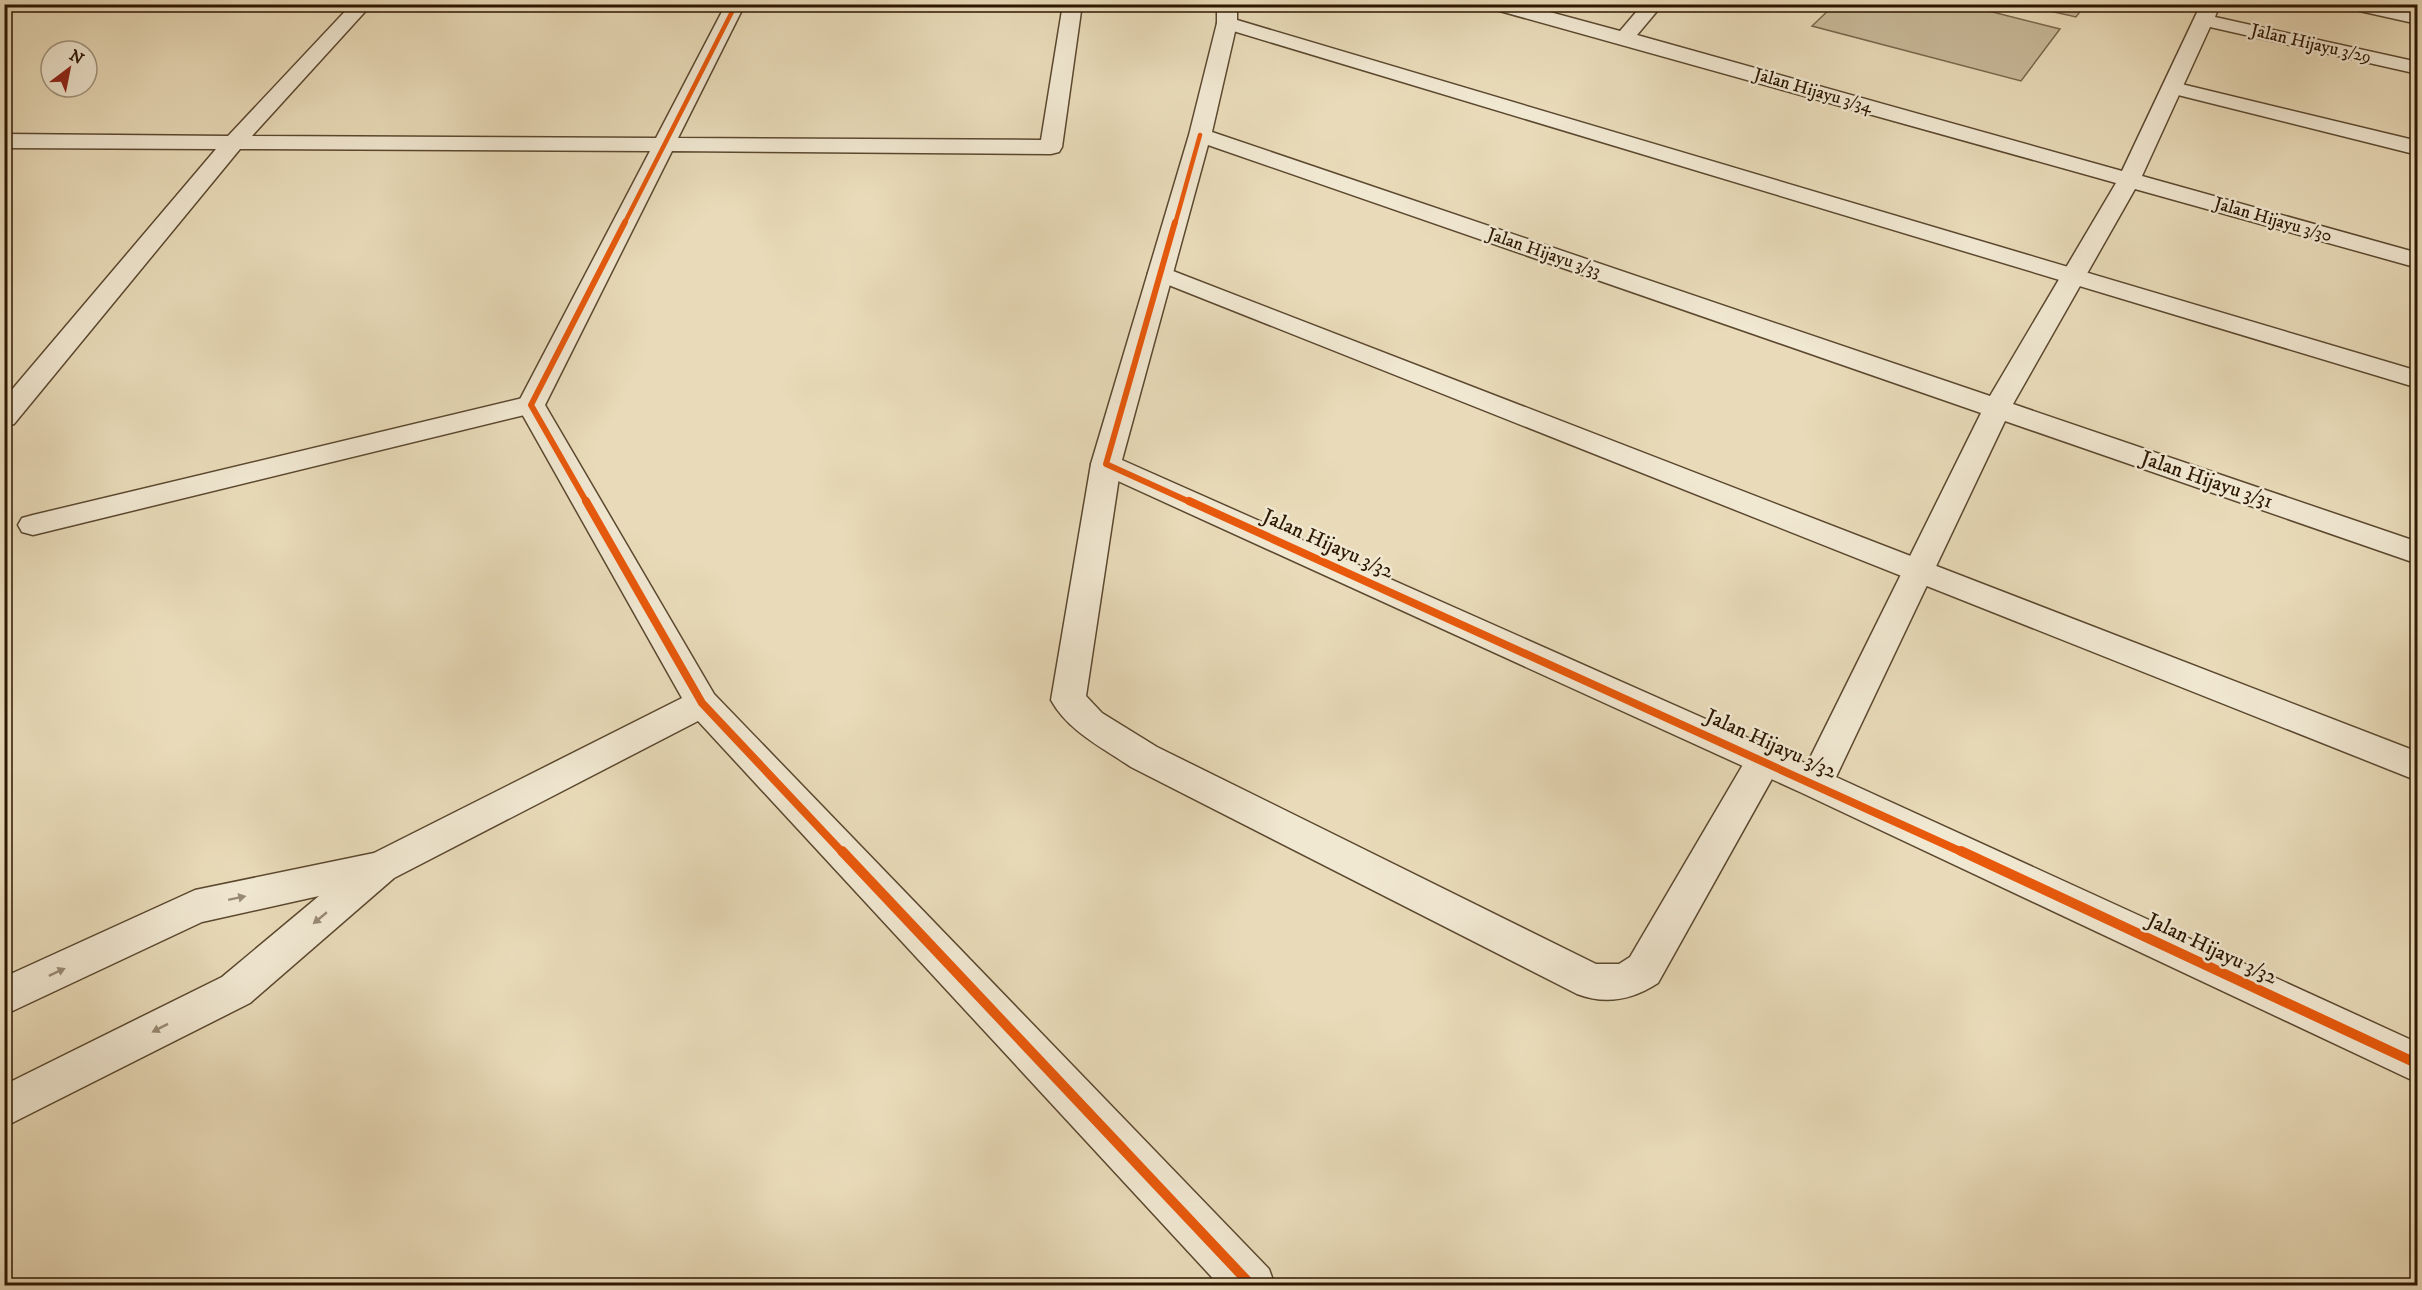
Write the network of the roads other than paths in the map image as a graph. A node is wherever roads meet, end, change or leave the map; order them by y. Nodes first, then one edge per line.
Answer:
1 (363, 4) edge
2 (736, 4) edge
3 (1073, 4) edge
4 (1496, 4) edge
5 (1654, 4) edge
6 (2353, 4) edge
7 (2208, 12) edge
8 (1227, 14) edge
9 (2418, 18) edge
10 (1624, 38) junction
11 (2418, 68) edge
12 (2173, 88) junction
13 (1200, 135) junction
14 (4, 141) edge
15 (233, 142) junction
16 (664, 146) junction
17 (2418, 148) edge
18 (2128, 180) junction
19 (2418, 261) edge
20 (1160, 273) junction
21 (2074, 275) junction
22 (2418, 380) edge
23 (531, 405) junction
24 (1997, 408) junction
25 (4, 418) edge
26 (1106, 464) junction
27 (33, 525) dead end
28 (2418, 552) edge
29 (1918, 569) junction
30 (702, 703) junction
31 (1764, 761) junction
32 (2418, 767) edge
33 (1815, 783) junction
34 (381, 867) junction
35 (4, 997) edge
36 (2418, 1065) edge
37 (4, 1107) edge
38 (1252, 1286) edge

1 - 15 street
2 - 16 street
3 - 16 street
4 - 10 street, Jalan Hijayu 3/34
5 - 10 street
6 - 9 street
7 - 11 street, Jalan Hijayu 3/29
7 - 12 street
8 - 13 street
8 - 21 street
10 - 18 street, Jalan Hijayu 3/34
12 - 17 street
12 - 18 street
13 - 20 street
13 - 24 street, Jalan Hijayu 3/33
14 - 15 street
15 - 16 street
15 - 25 street
16 - 23 street
18 - 19 street, Jalan Hijayu 3/30
18 - 21 street
20 - 26 street
20 - 29 street
21 - 22 street
21 - 24 street
23 - 27 street
23 - 30 street
24 - 28 street, Jalan Hijayu 3/31
24 - 29 street
26 - 31 street, Jalan Hijayu 3/32
26 - 31 street
29 - 32 street
29 - 33 street
30 - 34 street
30 - 38 street
31 - 33 street, Jalan Hijayu 3/32
33 - 36 street, Jalan Hijayu 3/32
35 -> 34 street
34 -> 37 street

